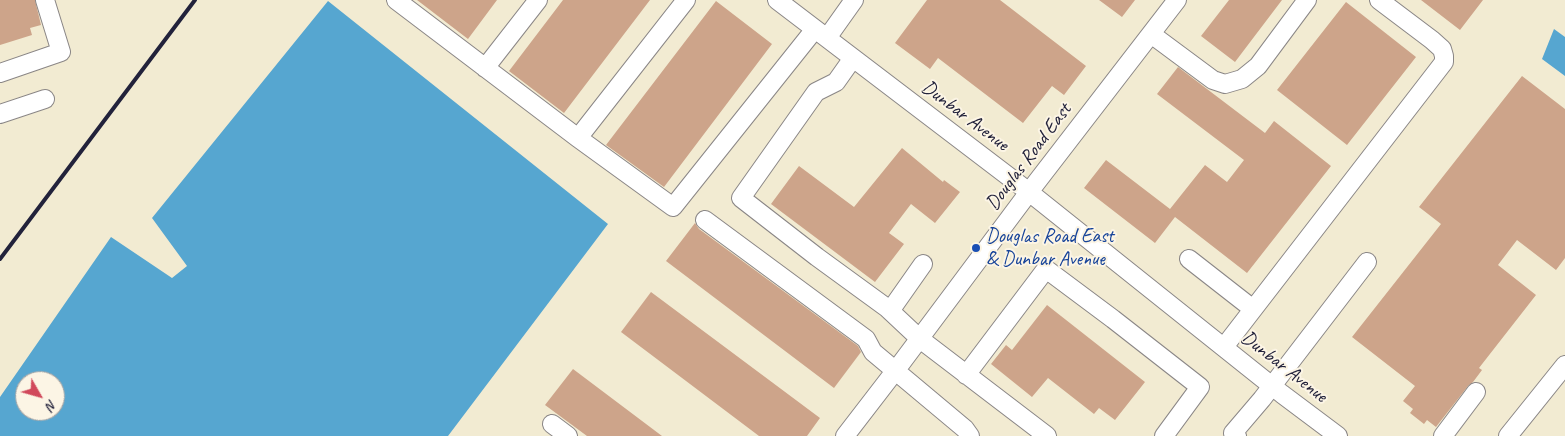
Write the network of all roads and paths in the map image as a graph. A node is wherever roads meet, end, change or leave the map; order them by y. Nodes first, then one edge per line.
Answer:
1 (45, 0) edge
2 (396, 0) edge
3 (538, 0) edge
4 (686, 0) edge
5 (777, 0) edge
6 (854, 0) edge
7 (1307, 0) edge
8 (1379, 0) edge
9 (1171, 2) edge
10 (821, 33) junction
11 (1151, 34) junction
12 (854, 58) junction
13 (485, 68) junction
14 (0, 73) edge
15 (45, 99) dead end
16 (0, 114) edge
17 (578, 138) junction
18 (1029, 192) junction
19 (705, 220) dead end
20 (1189, 260) dead end
21 (1367, 262) dead end
22 (922, 264) dead end
23 (1253, 309) junction
24 (890, 311) junction
25 (920, 339) junction
26 (1224, 347) junction
27 (1565, 365) edge
28 (895, 371) junction
29 (966, 375) junction
30 (1271, 385) junction
31 (1476, 392) dead end
32 (552, 424) dead end
33 (1234, 435) edge
34 (568, 436) edge
35 (845, 436) edge
36 (970, 436) edge
37 (1047, 436) edge
38 (1164, 436) edge
39 (1338, 436) edge
40 (1443, 436) edge
41 (1508, 436) edge

1 - 14 street
2 - 13 street
3 - 13 street
4 - 17 street
5 - 10 street, Dunbar Avenue
6 - 10 street
7 - 11 street
8 - 23 street
9 - 11 street, Douglas Road East
10 - 12 street, Dunbar Avenue
10 - 17 street
11 - 18 street, Douglas Road East
12 - 18 street, Dunbar Avenue
12 - 24 street
13 - 17 street
15 - 16 street
18 - 25 street, Douglas Road East
18 - 26 street, Dunbar Avenue
19 - 28 street
20 - 23 street
21 - 30 street
22 - 24 street
23 - 26 street
24 - 25 street
25 - 28 street, Douglas Road East
25 - 29 street
26 - 30 street, Dunbar Avenue
27 - 41 street
28 - 35 street, Douglas Road East
28 - 36 street
29 - 37 street
29 - 38 street
30 - 33 street
30 - 39 street, Dunbar Avenue
31 - 40 street
32 - 34 street

